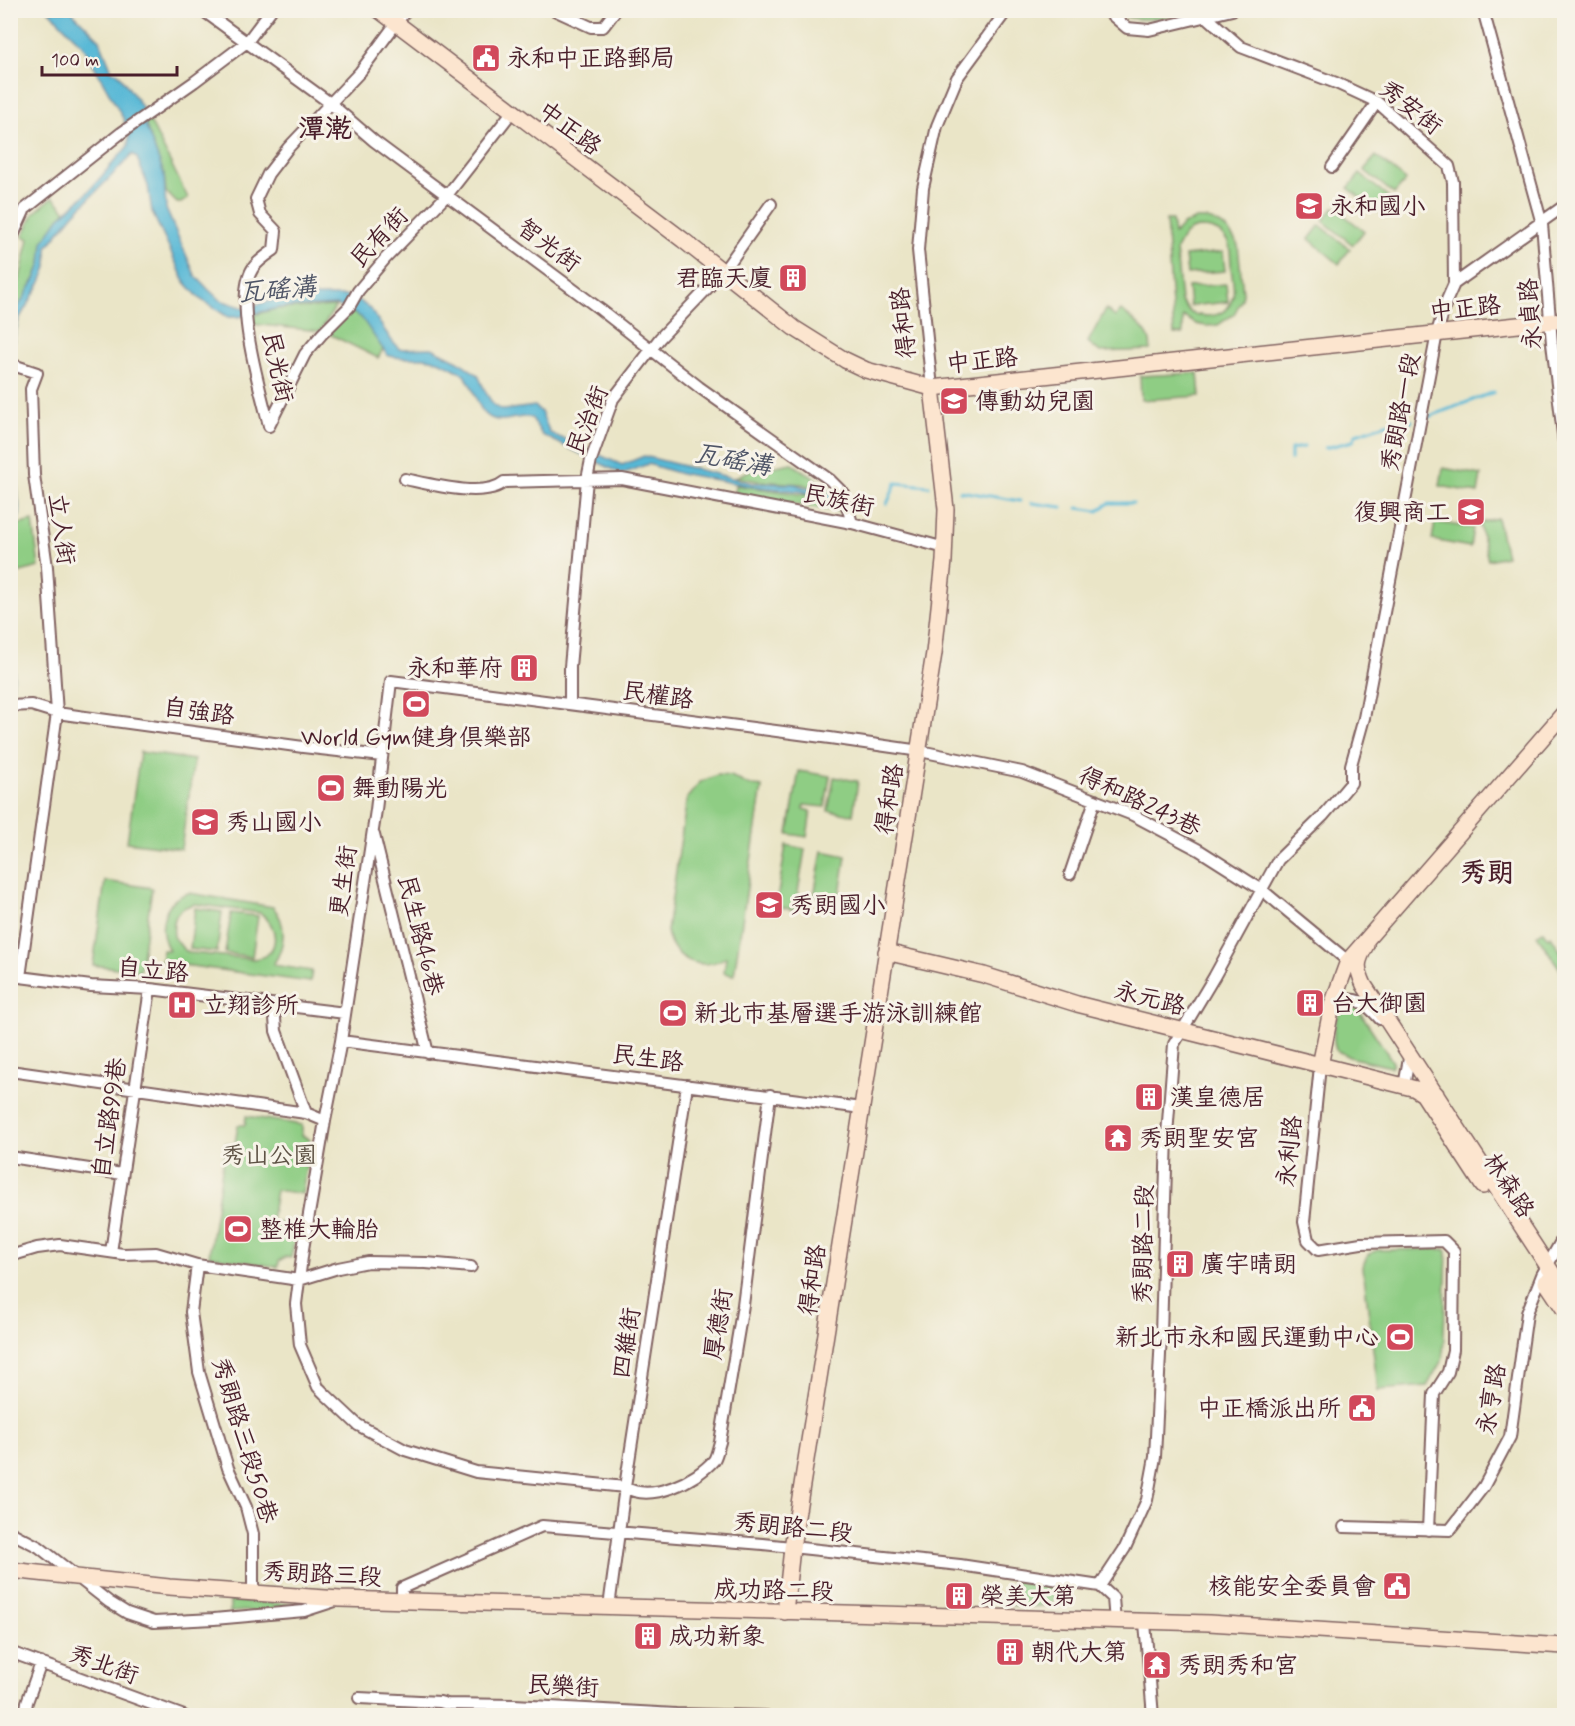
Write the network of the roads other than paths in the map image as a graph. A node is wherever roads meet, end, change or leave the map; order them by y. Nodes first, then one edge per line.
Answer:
1 (271, 10) edge
2 (379, 10) edge
3 (406, 10) edge
4 (554, 10) edge
5 (616, 10) edge
6 (1007, 10) edge
7 (1106, 10) edge
8 (1232, 10) edge
9 (1483, 10) edge
10 (205, 12) edge
11 (1207, 17) junction
12 (397, 24) junction
13 (247, 42) junction
14 (1377, 102) junction
15 (330, 103) junction
16 (512, 112) junction
17 (1332, 167) dead end
18 (448, 194) junction
19 (771, 204) dead end
20 (1564, 206) edge
21 (1542, 224) junction
22 (10, 242) edge
23 (723, 272) junction
24 (1454, 285) junction
25 (1558, 321) edge
26 (1437, 333) junction
27 (652, 349) junction
28 (11, 364) edge
29 (932, 388) junction
30 (269, 426) joint
31 (1564, 437) edge
32 (1564, 443) edge
33 (405, 479) dead end
34 (587, 479) junction
35 (852, 523) junction
36 (945, 548) junction
37 (391, 681) joint
38 (570, 704) junction
39 (10, 706) edge
40 (57, 713) junction
41 (1564, 713) edge
42 (1364, 718) joint
43 (920, 751) junction
44 (382, 756) junction
45 (1095, 800) junction
46 (372, 827) junction
47 (1070, 874) dead end
48 (1262, 890) junction
49 (1375, 928) junction
50 (886, 952) junction
51 (1348, 961) junction
52 (20, 977) joint
53 (150, 989) junction
54 (274, 1005) junction
55 (1332, 1005) junction
56 (345, 1013) junction
57 (1182, 1029) junction
58 (342, 1041) junction
59 (1406, 1048) junction
60 (428, 1053) junction
61 (1320, 1066) junction
62 (10, 1071) edge
63 (687, 1085) junction
64 (1409, 1087) junction
65 (135, 1089) junction
66 (1436, 1094) junction
67 (770, 1095) junction
68 (862, 1108) junction
69 (306, 1113) junction
70 (325, 1121) junction
71 (10, 1157) edge
72 (122, 1174) junction
73 (1564, 1236) edge
74 (117, 1253) junction
75 (10, 1256) edge
76 (197, 1265) junction
77 (471, 1267) dead end
78 (1545, 1270) junction
79 (299, 1280) junction
80 (1564, 1290) edge
81 (1564, 1309) edge
82 (625, 1487) junction
83 (1344, 1527) dead end
84 (1428, 1530) junction
85 (10, 1532) edge
86 (620, 1532) junction
87 (792, 1548) junction
88 (10, 1570) edge
89 (77, 1577) junction
90 (1100, 1586) junction
91 (253, 1593) junction
92 (340, 1599) junction
93 (402, 1601) junction
94 (609, 1607) junction
95 (785, 1612) junction
96 (1115, 1622) junction
97 (1145, 1623) junction
98 (1564, 1646) edge
99 (10, 1652) edge
100 (41, 1663) junction
101 (359, 1698) dead end
102 (25, 1716) edge
103 (184, 1716) edge
104 (766, 1716) edge
105 (1153, 1716) edge

1 - 13 street
2 - 12 street, 中正路
3 - 12 street, 民光街
4 - 5 street
6 - 29 street, 得和路
7 - 11 street
8 - 11 street
9 - 21 street, 永貞路
10 - 13 street, 智光街
11 - 14 street, 秀安街
12 - 15 street, 民光街
12 - 16 street, 中正路
13 - 15 street, 智光街
13 - 22 street
14 - 17 street
14 - 24 street, 秀安街
15 - 18 street, 智光街
15 - 30 street, 民光街
16 - 18 street, 民有街
16 - 23 street, 中正路
18 - 27 street, 智光街
18 - 30 street, 民有街
19 - 23 street, 民治街
20 - 21 street
21 - 24 street
21 - 25 street, 永貞路
23 - 27 street, 民治街
23 - 29 street, 中正路
24 - 26 street, 秀朗路一段
25 - 26 street, 中正路
25 - 31 street, 永貞路
26 - 29 street, 中正路
26 - 42 street, 秀朗路一段
27 - 34 street, 民治街
27 - 35 street, 智光街
28 - 40 street, 立人街
29 - 36 street, 得和路
31 - 32 street, 永貞路
33 - 34 street, 民族街
34 - 35 street, 民族街
34 - 38 street, 民治街
35 - 36 street, 民族街
36 - 43 street, 得和路
37 - 38 street, 民權路
37 - 44 street, 更生街
38 - 43 street, 民權路
39 - 40 street, 自強路
40 - 44 street, 自強路
40 - 52 street, 立人街
41 - 49 street, 永利路
42 - 48 street, 秀朗路二段
43 - 45 street, 得和路243巷
43 - 50 street, 得和路
44 - 46 street, 更生街
45 - 47 street
45 - 48 street, 得和路243巷
46 - 56 street, 更生街
46 - 60 street, 民生路46巷
48 - 51 street, 得和路243巷
48 - 57 street, 秀朗路二段
49 - 51 street, 永利路
49 - 59 street, 林森路
50 - 57 street, 永元路
50 - 68 street, 得和路
51 - 55 street, 永利路
52 - 53 street, 自立路
53 - 54 street, 自立路
53 - 65 street, 自立路99巷
54 - 56 street, 自立路
54 - 69 street
55 - 59 street
55 - 61 street, 永利路
56 - 58 street
57 - 61 street, 永元路
57 - 90 street, 秀朗路二段
58 - 60 street
58 - 70 street, 厚德街
59 - 64 street
59 - 66 street, 林森路
60 - 63 street, 民生路
61 - 64 street, 永元路
61 - 84 street, 永利路
62 - 65 street
63 - 67 street, 民生路
63 - 82 street, 四維街
64 - 66 street
64 - 78 street, 林森路
65 - 69 street
65 - 72 street, 自立路99巷
66 - 78 street, 林森路
67 - 68 street, 民生路
67 - 82 street, 厚德街
68 - 87 street, 得和路
69 - 70 street
70 - 79 street, 厚德街
71 - 72 street
72 - 74 street, 自立路99巷
73 - 78 street, 永亨路
74 - 75 street
74 - 76 street
76 - 79 street
76 - 91 street, 秀朗路三段50巷
77 - 79 street
78 - 80 street, 林森路
78 - 81 street, 林森路
78 - 84 street, 永亨路
79 - 82 street, 厚德街
82 - 86 street, 四維街
83 - 84 street, 永亨路
85 - 89 street
86 - 87 street, 秀朗路二段
86 - 93 street, 秀朗路三段
86 - 94 street, 四維街
87 - 90 street, 秀朗路二段
87 - 95 street, 得和路
88 - 89 street, 秀朗路三段
89 - 91 street, 秀朗路三段
89 - 92 street
90 - 96 street
91 - 92 street, 秀朗路三段
92 - 93 street, 秀朗路三段
93 - 94 street, 成功路二段
94 - 95 street, 成功路二段
95 - 96 street, 成功路二段
96 - 97 street, 成功路二段
97 - 98 street, 成功路二段
97 - 105 street
99 - 100 street, 秀北街
100 - 102 street
100 - 103 street, 秀北街
101 - 104 street, 民樂街

